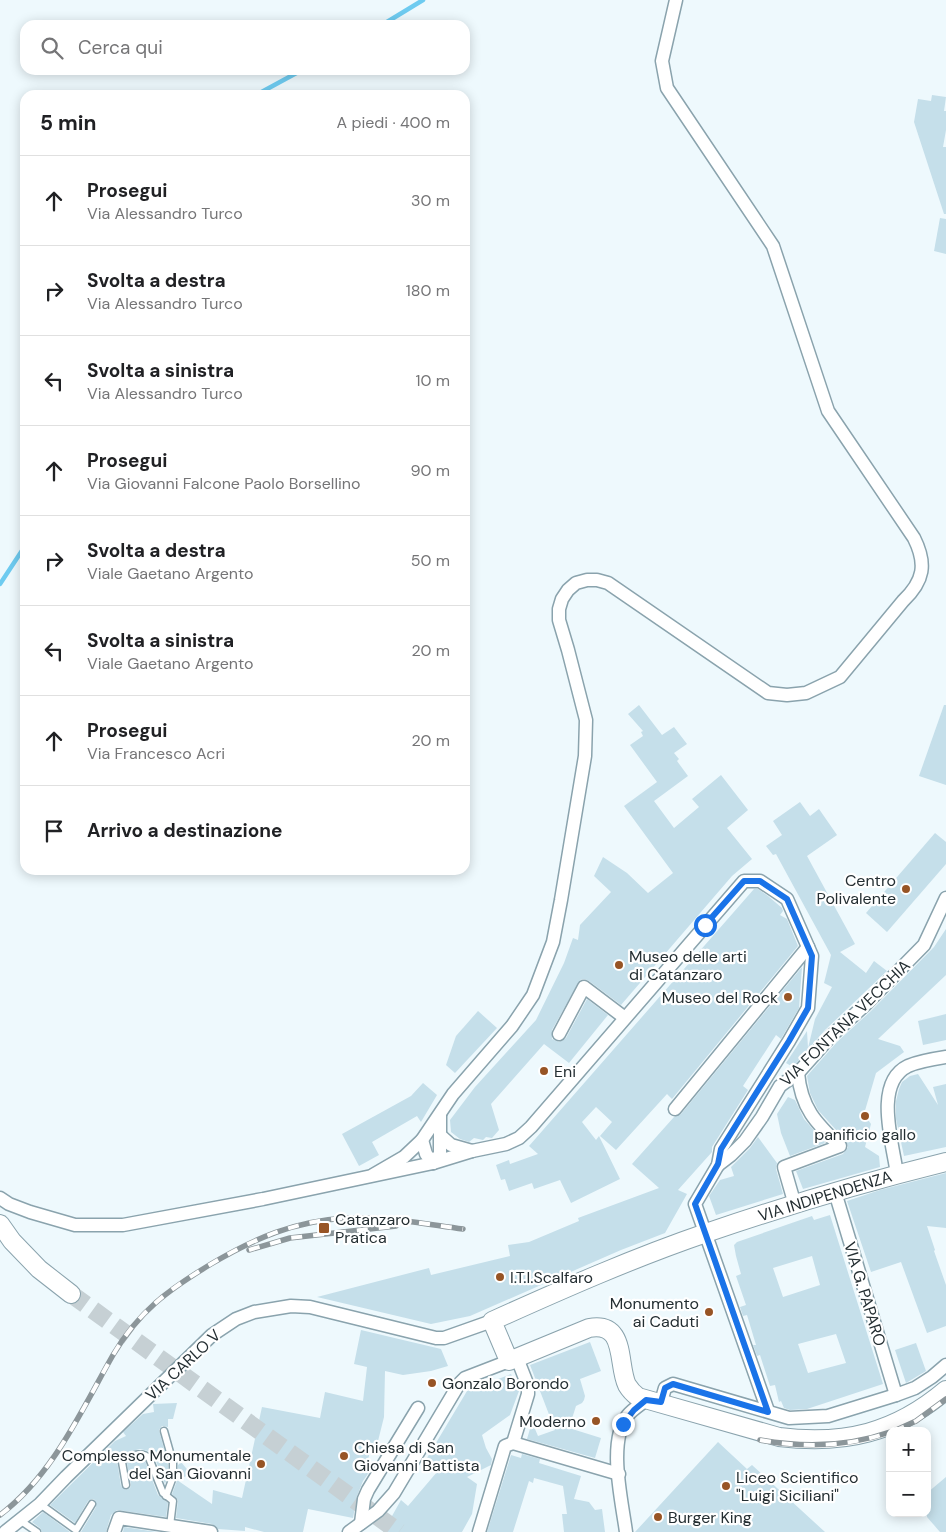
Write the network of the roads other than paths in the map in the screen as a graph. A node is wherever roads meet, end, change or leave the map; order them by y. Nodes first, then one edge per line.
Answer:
1 (676, 0) edge
2 (946, 898) edge
3 (808, 947) junction
4 (625, 1018) junction
5 (559, 1034) dead end
6 (946, 1057) edge
7 (798, 1073) junction
8 (675, 1109) dead end
9 (440, 1115) junction
10 (441, 1136) junction
11 (422, 1140) junction
12 (472, 1151) junction
13 (946, 1162) edge
14 (434, 1163) junction
15 (718, 1164) junction
16 (897, 1174) junction
17 (373, 1175) junction
18 (835, 1192) junction
19 (5, 1201) edge
20 (795, 1205) junction
21 (0, 1224) edge
22 (705, 1233) junction
23 (71, 1294) tunnel mouth
24 (492, 1321) junction
25 (513, 1359) junction
26 (946, 1365) edge
27 (946, 1390) edge
28 (896, 1395) junction
29 (654, 1401) junction
30 (418, 1408) dead end
31 (768, 1412) junction
32 (164, 1431) dead end
33 (513, 1443) junction
34 (619, 1474) junction
35 (126, 1485) dead end
36 (166, 1496) junction
37 (40, 1504) junction
38 (92, 1504) dead end
39 (21, 1521) junction
40 (361, 1523) junction
41 (175, 1529) edge
42 (479, 1529) edge
43 (5, 1532) edge
44 (37, 1532) edge
45 (114, 1532) edge
46 (211, 1532) edge
47 (349, 1532) edge
48 (626, 1532) edge

1 - 9 street
2 - 7 street, VIA FONTANA VECCHIA
3 - 4 street
3 - 8 street
3 - 15 street
4 - 5 street
4 - 12 street
6 - 16 street
7 - 15 street, VIA FONTANA VECCHIA
7 - 20 street
9 - 10 street
9 - 11 street
10 - 12 street
10 - 14 street
11 - 14 street
11 - 17 street
12 - 14 street
13 - 16 street, VIA INDIPENDENZA
14 - 17 street
15 - 22 street
16 - 18 street, VIA INDIPENDENZA
17 - 19 street
18 - 20 street, VIA INDIPENDENZA
18 - 28 street, VIA G. PAPARO
20 - 22 street, VIA INDIPENDENZA
21 - 23 street
22 - 24 street, VIA INDIPENDENZA
22 - 31 street
24 - 25 street
24 - 37 street, VIA CARLO V
25 - 29 street
25 - 33 street
25 - 40 street
26 - 28 street
27 - 29 street
28 - 31 street
29 - 31 street
29 - 34 street
30 - 40 street
32 - 36 lane
33 - 34 street
33 - 42 street
34 - 48 street
35 - 36 lane
36 - 41 lane
37 - 38 lane
37 - 39 street, VIA CARLO V
39 - 43 street, VIA CARLO V
39 - 44 lane
40 - 47 street
41 - 45 street
41 - 46 street

